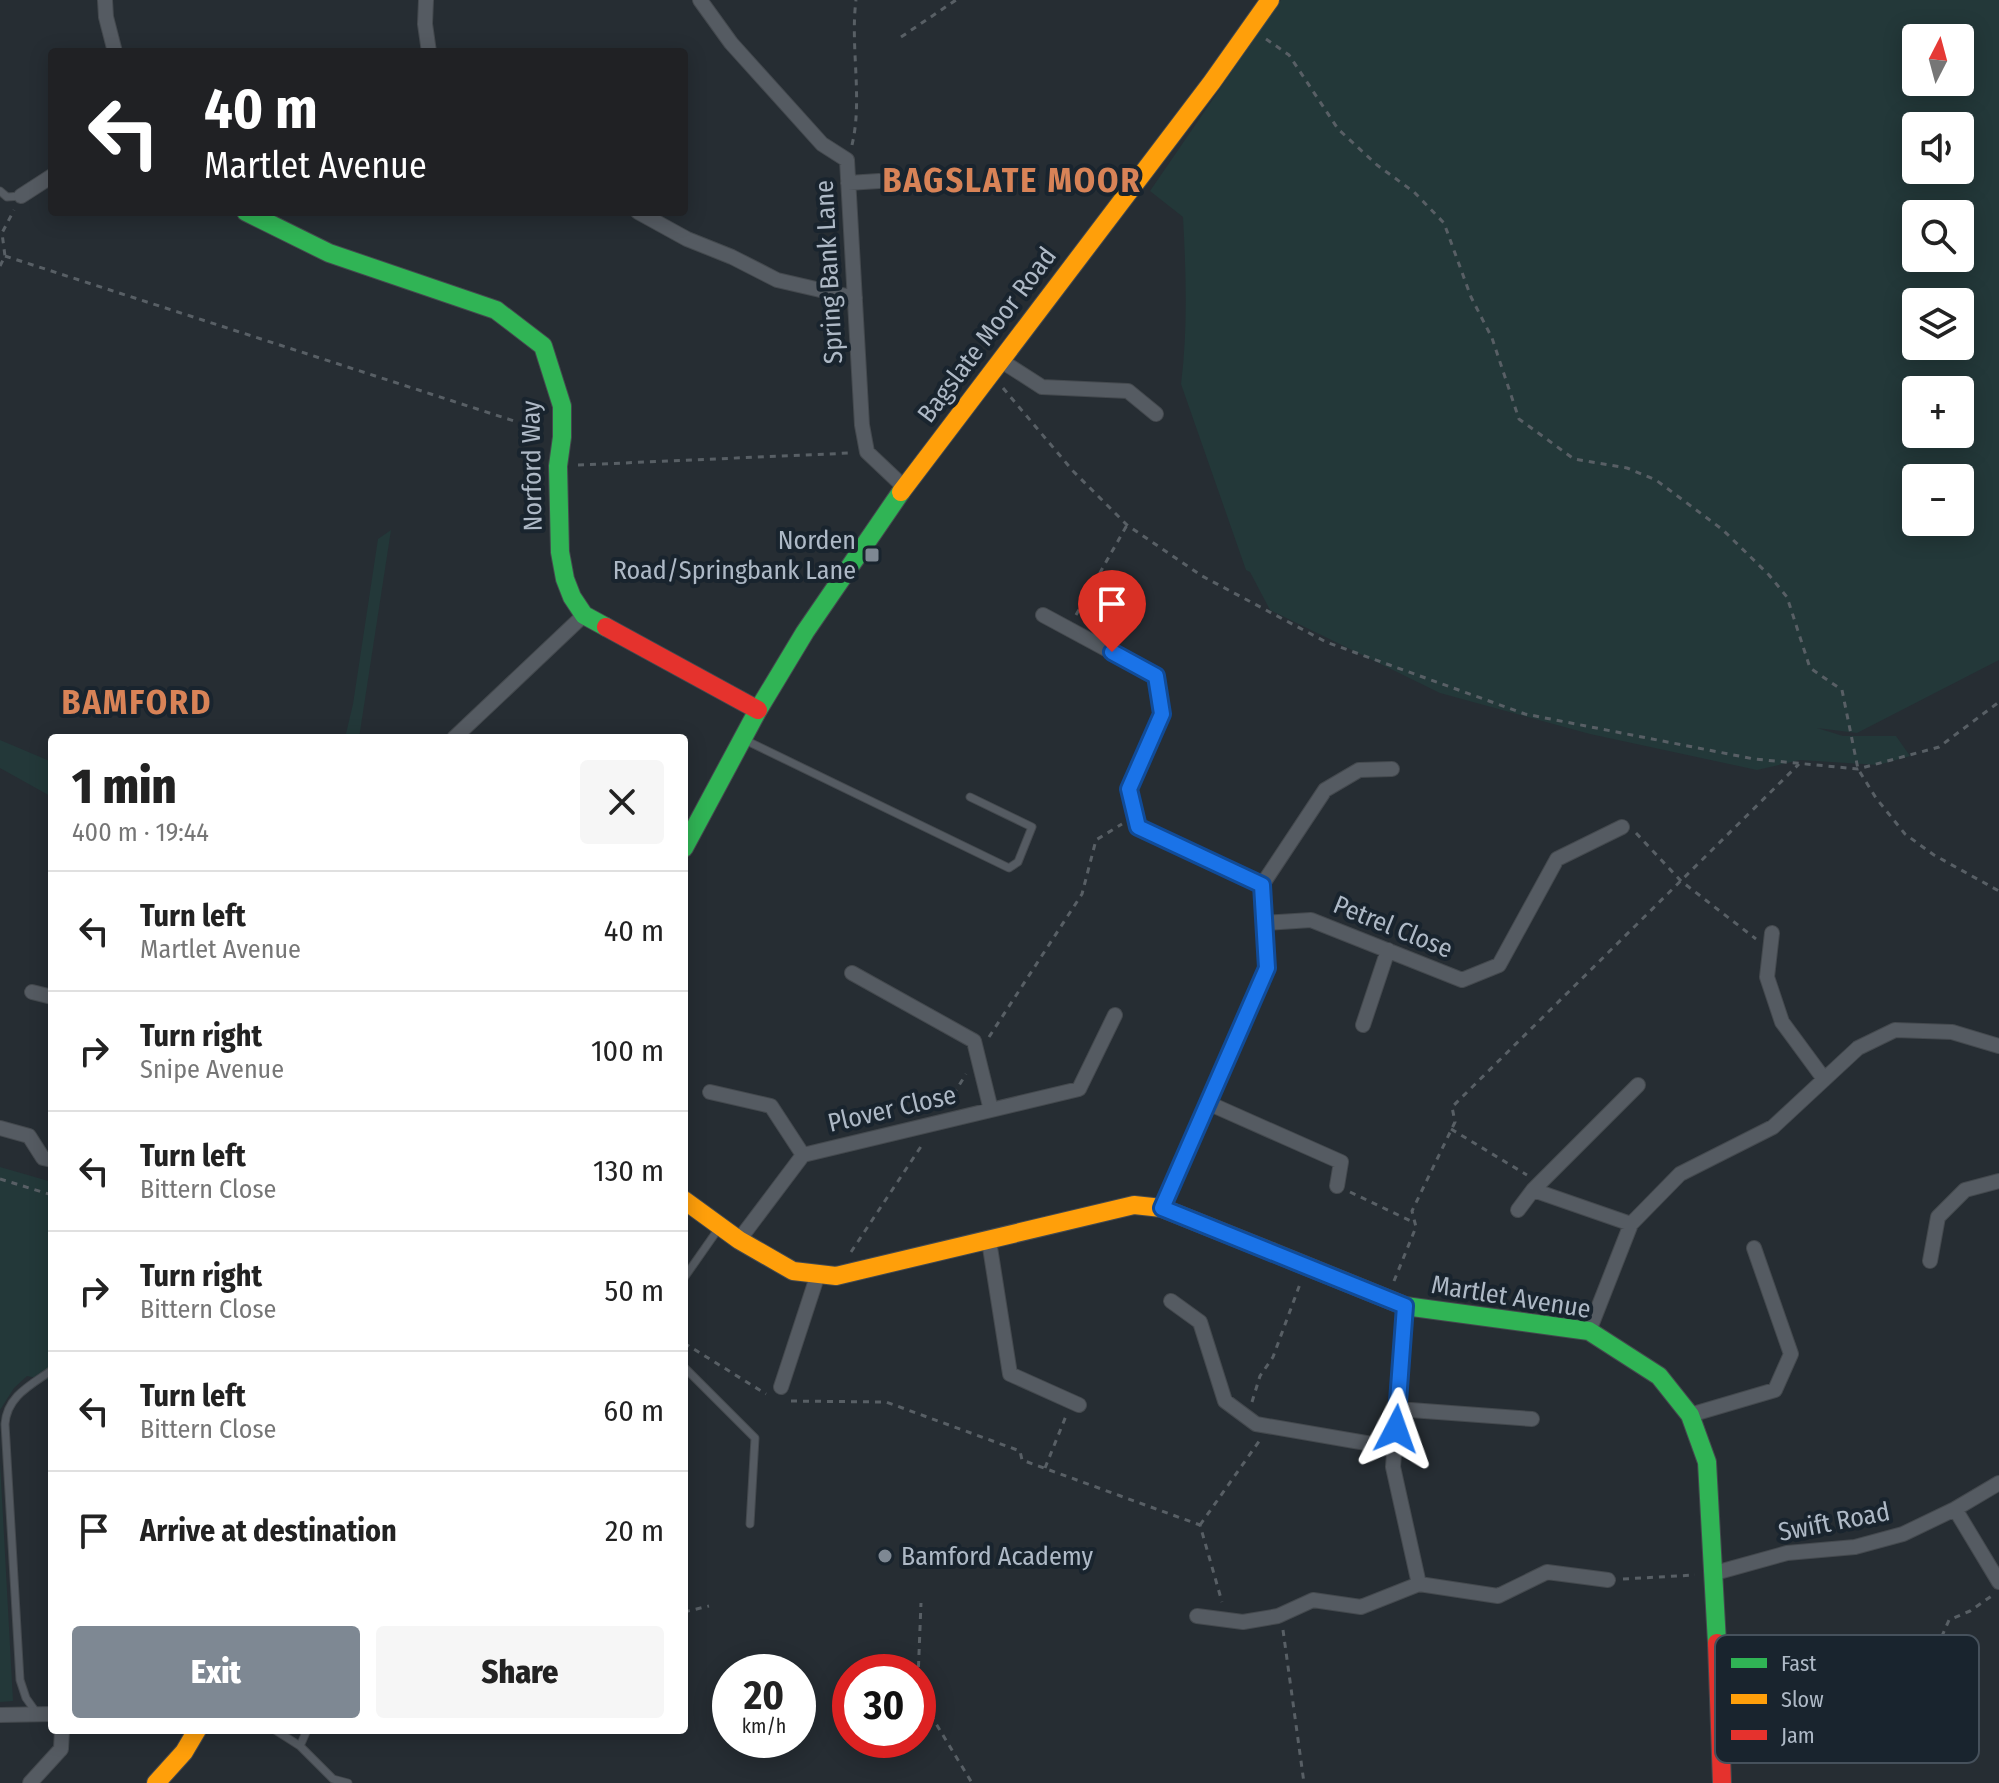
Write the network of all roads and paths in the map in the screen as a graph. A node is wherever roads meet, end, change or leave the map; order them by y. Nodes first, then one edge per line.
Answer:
1 (105, 0) edge
2 (426, 0) edge
3 (700, 0) edge
4 (856, 0) edge
5 (956, 0) edge
6 (1270, 0) edge
7 (1250, 28) junction
8 (901, 37) dead end
9 (114, 48) edge
10 (428, 48) edge
11 (847, 160) junction
12 (48, 179) edge
13 (879, 181) dead end
14 (848, 183) junction
15 (0, 191) edge
16 (21, 196) junction
17 (254, 216) edge
18 (645, 216) edge
19 (5, 256) junction
20 (0, 266) edge
21 (855, 298) junction
22 (996, 367) junction
23 (1156, 414) dead end
24 (562, 437) junction
25 (867, 452) junction
26 (558, 466) junction
27 (904, 487) junction
28 (1127, 525) junction
29 (584, 615) junction
30 (1043, 615) dead end
31 (1068, 628) junction
32 (1999, 702) edge
33 (758, 710) junction
34 (458, 734) edge
35 (743, 739) junction
36 (1800, 763) junction
37 (1392, 769) dead end
38 (1858, 769) junction
39 (970, 797) dead end
40 (1135, 815) junction
41 (1622, 827) joint
42 (688, 841) edge
43 (1681, 881) junction
44 (1262, 885) junction
45 (1999, 891) edge
46 (1264, 923) junction
47 (1772, 933) dead end
48 (1388, 950) junction
49 (1770, 950) junction
50 (852, 973) dead end
51 (32, 992) dead end
52 (48, 996) edge
53 (1115, 1015) dead end
54 (1363, 1025) dead end
55 (1999, 1046) edge
56 (978, 1055) junction
57 (1824, 1079) junction
58 (1638, 1085) dead end
59 (710, 1092) dead end
60 (1208, 1103) junction
61 (991, 1110) junction
62 (936, 1123) junction
63 (0, 1128) edge
64 (1451, 1129) junction
65 (803, 1155) junction
66 (48, 1159) edge
67 (0, 1179) edge
68 (1999, 1181) edge
69 (1337, 1186) joint
70 (1536, 1186) junction
71 (48, 1194) edge
72 (688, 1203) edge
73 (1162, 1208) junction
74 (1518, 1210) dead end
75 (1415, 1223) junction
76 (1631, 1224) junction
77 (720, 1226) junction
78 (739, 1240) junction
79 (989, 1241) junction
80 (1754, 1248) dead end
81 (1930, 1261) dead end
82 (1305, 1266) junction
83 (688, 1272) edge
84 (827, 1275) junction
85 (1387, 1299) junction
86 (1171, 1301) dead end
87 (1405, 1306) junction
88 (1589, 1331) junction
89 (688, 1345) edge
90 (688, 1371) edge
91 (48, 1373) edge
92 (778, 1394) joint
93 (791, 1401) dead end
94 (1076, 1403) joint
95 (1397, 1409) junction
96 (1690, 1415) junction
97 (1247, 1417) junction
98 (1532, 1419) dead end
99 (1270, 1426) junction
100 (1395, 1448) junction
101 (1045, 1468) junction
102 (1999, 1483) edge
103 (1955, 1509) junction
104 (750, 1524) dead end
105 (1200, 1525) junction
106 (1715, 1573) junction
107 (1608, 1580) joint
108 (1999, 1582) edge
109 (1419, 1584) junction
110 (1999, 1590) edge
111 (921, 1603) dead end
112 (709, 1606) dead end
113 (688, 1611) edge
114 (1281, 1615) junction
115 (1197, 1616) dead end
116 (1227, 1620) junction
117 (1717, 1635) edge
118 (1942, 1635) edge
119 (919, 1654) edge
120 (45, 1714) edge
121 (0, 1715) edge
122 (936, 1724) edge
123 (62, 1734) edge
124 (195, 1734) edge
125 (281, 1734) edge
126 (305, 1734) edge
127 (300, 1746) junction
128 (184, 1752) junction
129 (1721, 1763) edge
130 (334, 1781) edge
131 (30, 1783) edge
132 (156, 1783) edge
133 (170, 1783) edge
134 (348, 1783) edge
135 (972, 1783) edge
136 (1304, 1783) edge
137 (1722, 1783) edge

1 - 9 street
2 - 10 street
3 - 11 street, Spring Bank Lane
4 - 11 path
5 - 8 path
6 - 7 street, Bagslate Moor Road
7 - 22 street, Bagslate Moor Road
7 - 38 path
11 - 14 street, Spring Bank Lane
12 - 16 street
13 - 14 street
14 - 21 street, Spring Bank Lane
15 - 16 lane
16 - 19 path
17 - 24 street, Norford Way
18 - 21 street
19 - 20 path
19 - 24 path
21 - 25 street, Spring Bank Lane
22 - 23 street
22 - 27 street, Bagslate Moor Road
22 - 28 path
24 - 26 street, Norford Way
25 - 26 path
25 - 27 street
26 - 29 street, Norford Way
27 - 33 street, Bagslate Moor Road
28 - 31 path
28 - 36 path
29 - 33 street
29 - 34 street
30 - 31 street
31 - 40 street
32 - 38 path
33 - 35 street, Bagslate Moor Road
35 - 39 lane
35 - 42 street, Bagslate Moor Road
36 - 38 path
36 - 43 path
37 - 44 street
38 - 45 path
40 - 44 street
40 - 56 path
41 - 43 path
41 - 48 street, Petrel Close
43 - 49 path
43 - 64 path
44 - 46 street
46 - 48 street, Petrel Close
46 - 60 street
47 - 49 street
48 - 54 street
49 - 57 street
50 - 56 street, Plover Close
51 - 52 street
53 - 61 street, Plover Close
55 - 57 street
56 - 61 street, Plover Close
56 - 62 path
57 - 76 street
58 - 70 street
59 - 65 street, Plover Close
60 - 69 street
60 - 73 street
61 - 62 street, Plover Close
62 - 65 street, Plover Close
62 - 84 path
63 - 66 street
64 - 70 path
64 - 75 path
65 - 78 street, Plover Close
67 - 71 path
68 - 81 street
69 - 75 path
70 - 74 street
70 - 76 street
72 - 77 street, Martlet Avenue
73 - 79 street, Martlet Avenue
73 - 82 street, Martlet Avenue
75 - 85 path
76 - 88 street
77 - 78 street, Martlet Avenue
77 - 83 lane
78 - 84 street, Martlet Avenue
79 - 84 street, Martlet Avenue
79 - 94 street
80 - 96 street
82 - 85 street, Martlet Avenue
82 - 97 path
84 - 92 street
85 - 87 street, Martlet Avenue
86 - 97 street
87 - 88 street, Martlet Avenue
87 - 95 street
88 - 96 street, Martlet Avenue
89 - 92 path
90 - 104 lane
91 - 120 lane
93 - 101 path
94 - 101 path
95 - 98 street
95 - 100 street
96 - 106 street, Martlet Avenue
97 - 99 street
99 - 100 street
99 - 105 path
100 - 109 street
101 - 105 path
102 - 103 street, Swift Road
103 - 106 street, Swift Road
103 - 108 street
105 - 116 path
106 - 107 path
106 - 117 street, Martlet Avenue
107 - 109 street
109 - 114 street
110 - 118 path
111 - 119 path
112 - 113 path
114 - 116 street
114 - 136 path
115 - 116 street
120 - 121 street
122 - 135 path
123 - 131 street
124 - 128 street
125 - 127 lane
126 - 127 lane
127 - 130 lane
128 - 132 street
128 - 133 street
129 - 137 street, Martlet Avenue
130 - 134 lane

